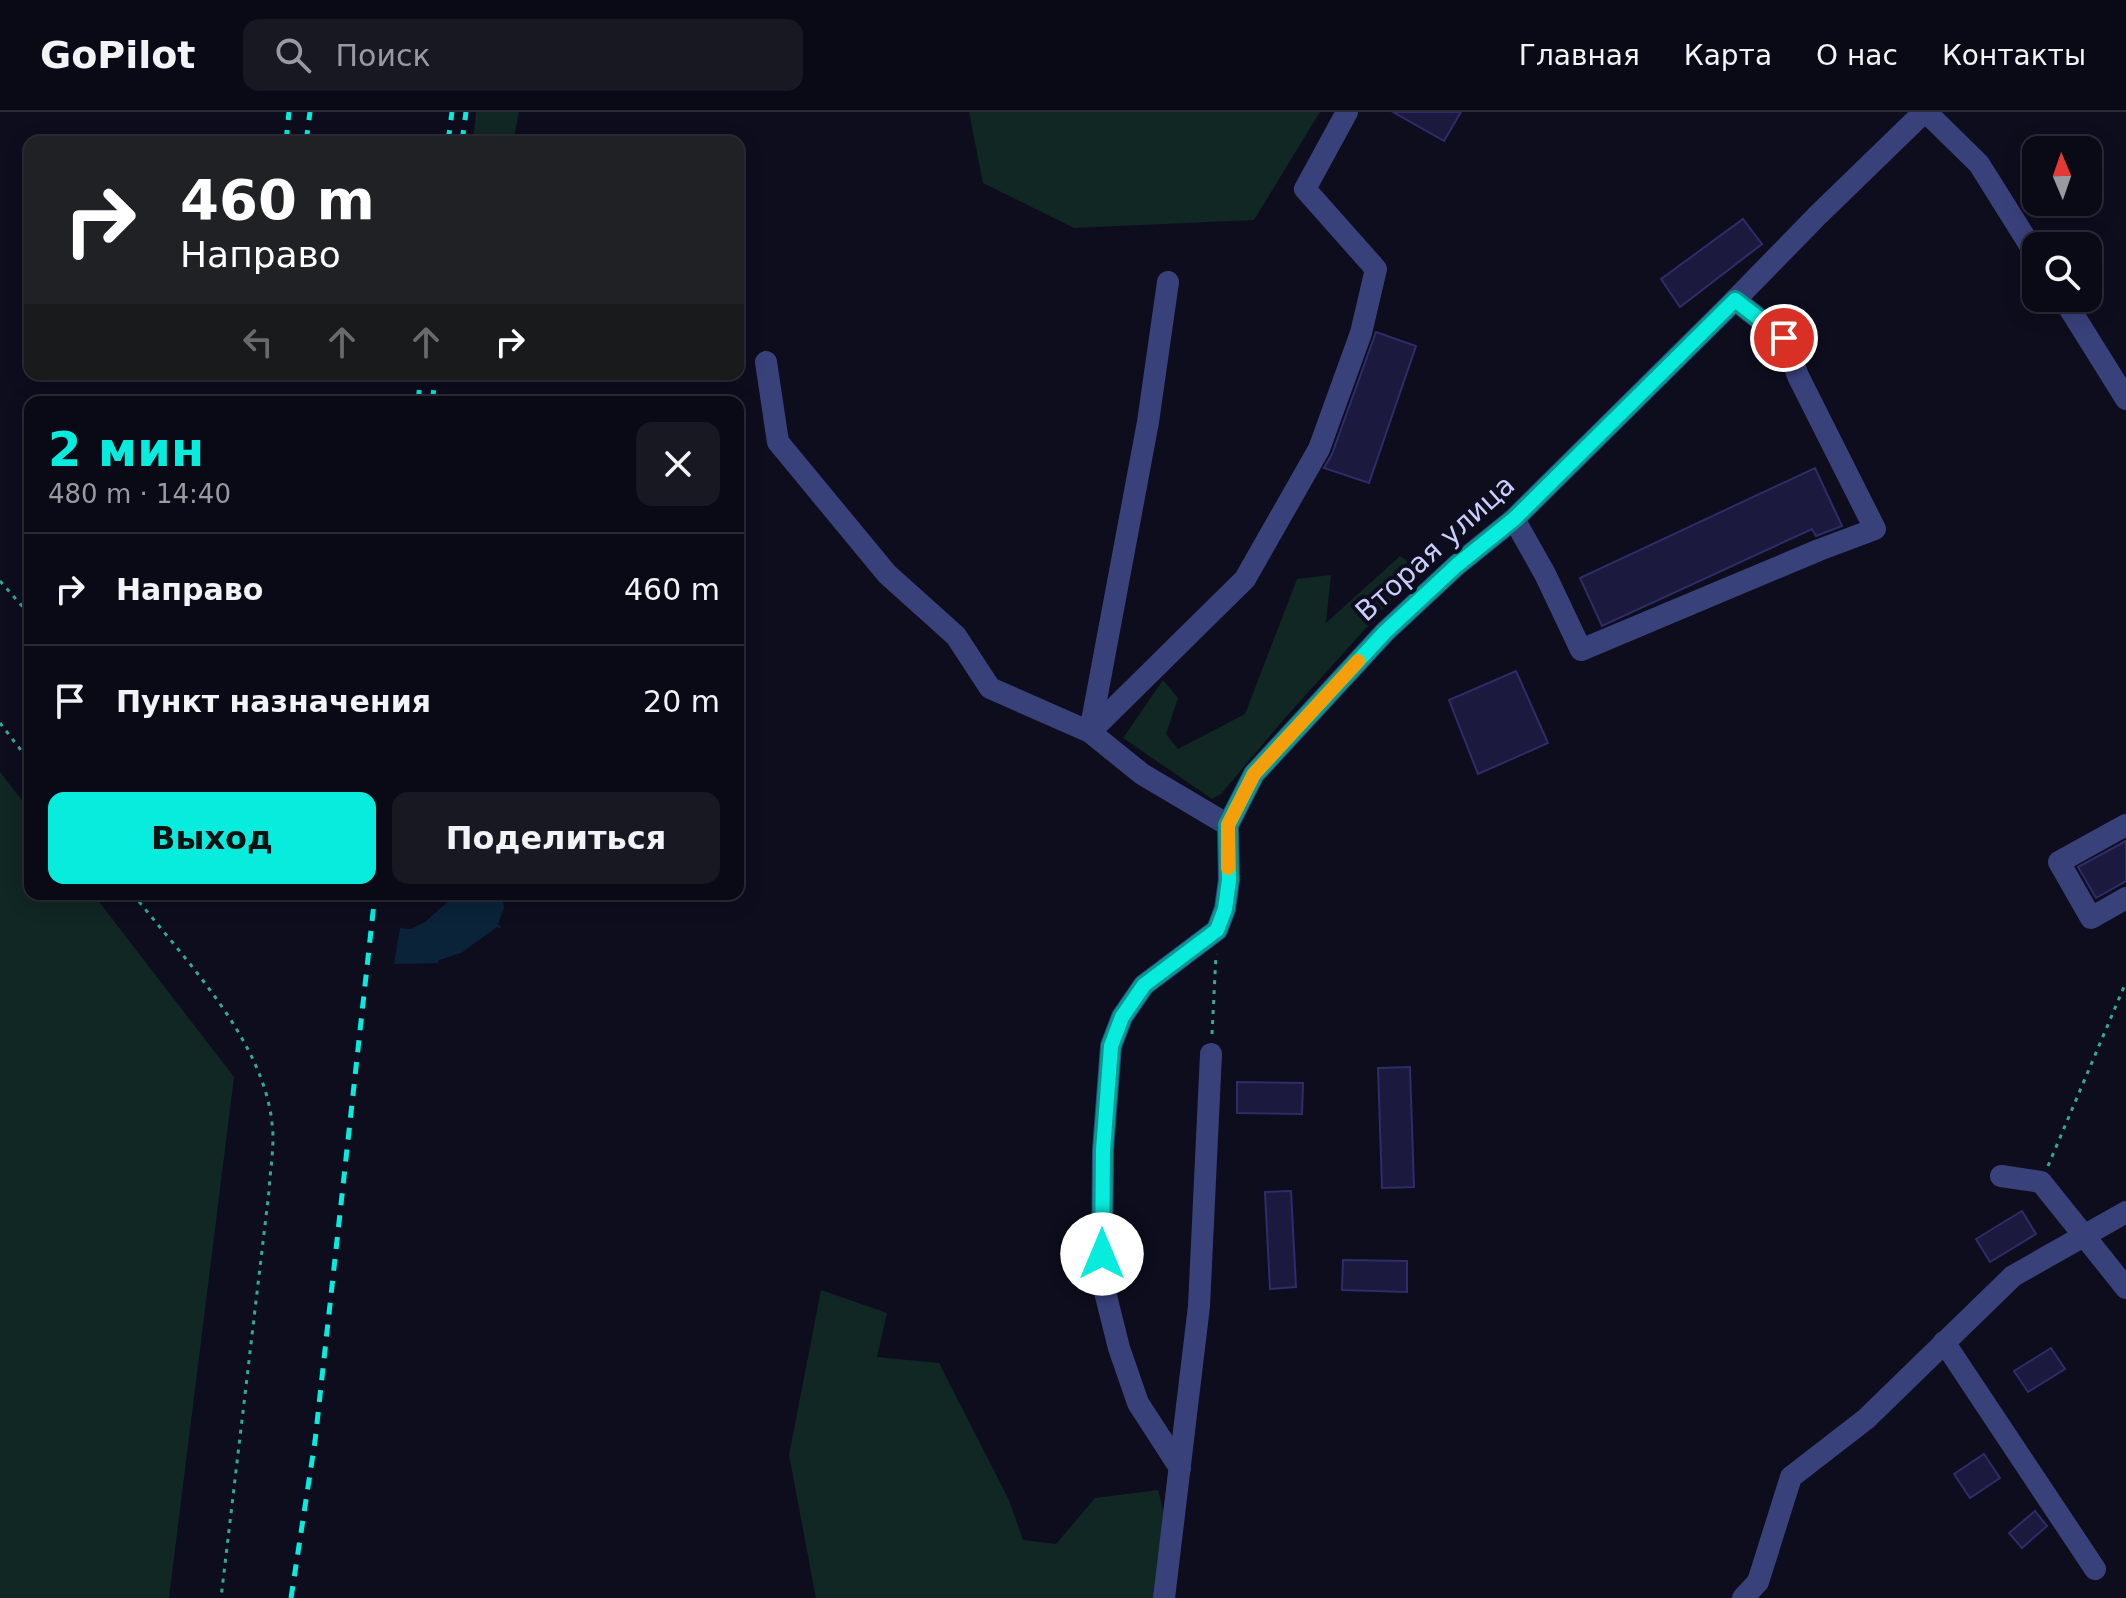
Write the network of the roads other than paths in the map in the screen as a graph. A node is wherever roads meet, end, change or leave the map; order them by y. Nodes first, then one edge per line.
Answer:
1 (1347, 112) edge
2 (1925, 112) edge
3 (2022, 233) edge
4 (1168, 282) dead end
5 (1735, 300) junction
6 (2072, 312) edge
7 (766, 362) dead end
8 (2126, 399) edge
9 (1514, 519) junction
10 (1090, 732) junction
11 (1228, 825) junction
12 (2126, 825) edge
13 (2126, 898) edge
14 (1211, 1054) dead end
15 (2001, 1176) dead end
16 (2126, 1212) edge
17 (2082, 1236) junction
18 (2126, 1288) edge
19 (1944, 1342) junction
20 (1180, 1468) junction
21 (2095, 1569) dead end
22 (1164, 1598) edge
23 (1743, 1598) edge

1 - 10 street
2 - 3 street
2 - 5 street, Вторая улица
4 - 10 street
5 - 9 street, Вторая улица
5 - 9 street
6 - 8 street
7 - 10 street
9 - 11 street, Вторая улица
10 - 11 street
11 - 20 street, Вторая улица
12 - 13 street
14 - 20 street
15 - 17 street
16 - 17 street
17 - 18 street
17 - 19 street
19 - 21 street
19 - 23 street
20 - 22 street

